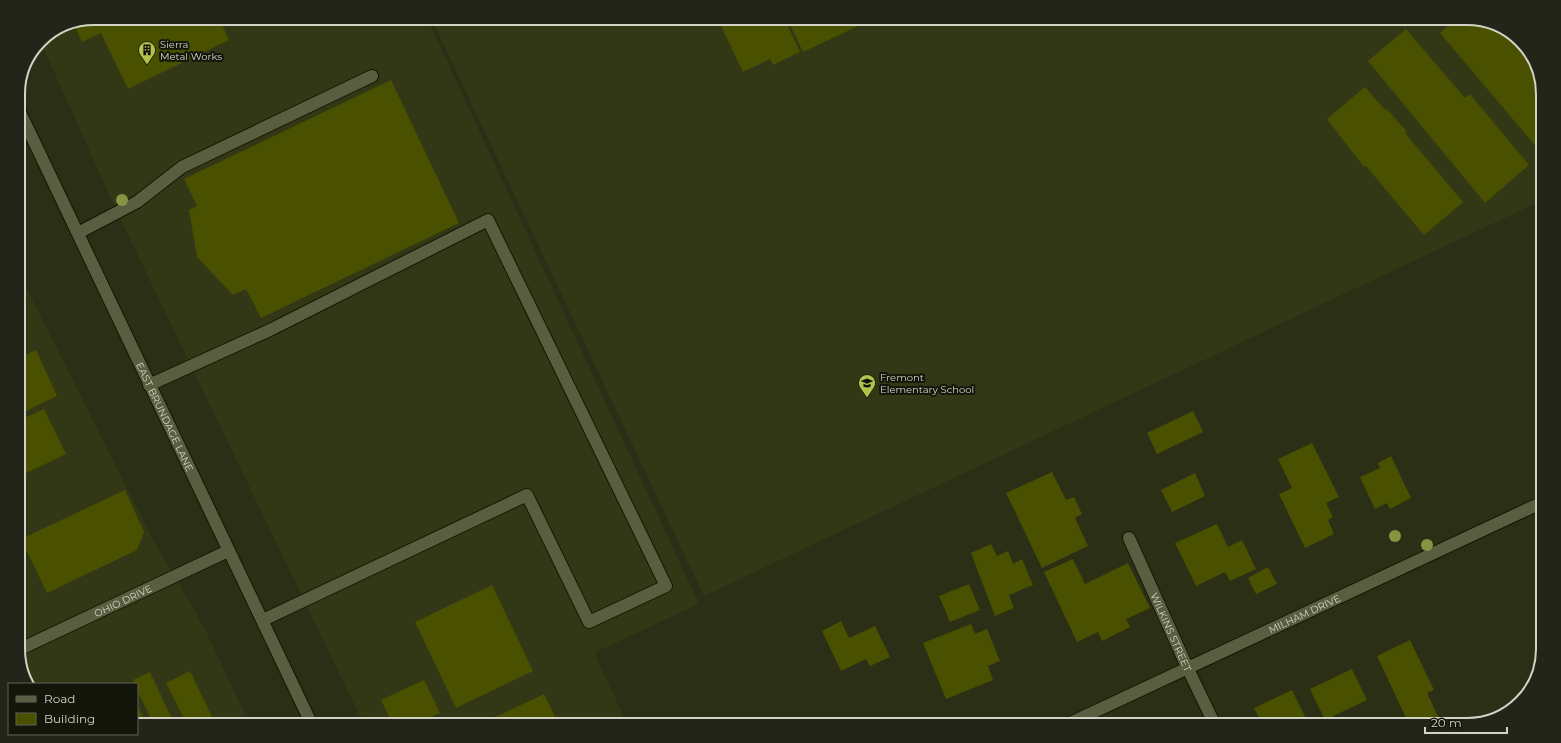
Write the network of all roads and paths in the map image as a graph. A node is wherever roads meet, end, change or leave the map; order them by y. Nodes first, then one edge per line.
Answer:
1 (372, 76) dead end
2 (25, 123) edge
3 (78, 233) junction
4 (149, 385) junction
5 (1536, 505) edge
6 (1129, 538) dead end
7 (228, 551) junction
8 (263, 620) junction
9 (25, 647) edge
10 (1188, 669) junction
11 (309, 718) edge
12 (1081, 718) edge
13 (1212, 718) edge

1 - 3 street
2 - 3 street, EAST BRUNDAGE LANE
3 - 4 street, EAST BRUNDAGE LANE
4 - 7 street, EAST BRUNDAGE LANE
4 - 8 street
5 - 10 street, MILHAM DRIVE
6 - 10 street, WILKINS STREET
7 - 8 street, EAST BRUNDAGE LANE
7 - 9 street, OHIO DRIVE
8 - 11 street, EAST BRUNDAGE LANE
10 - 12 street, MILHAM DRIVE
10 - 13 street, WILKINS STREET

